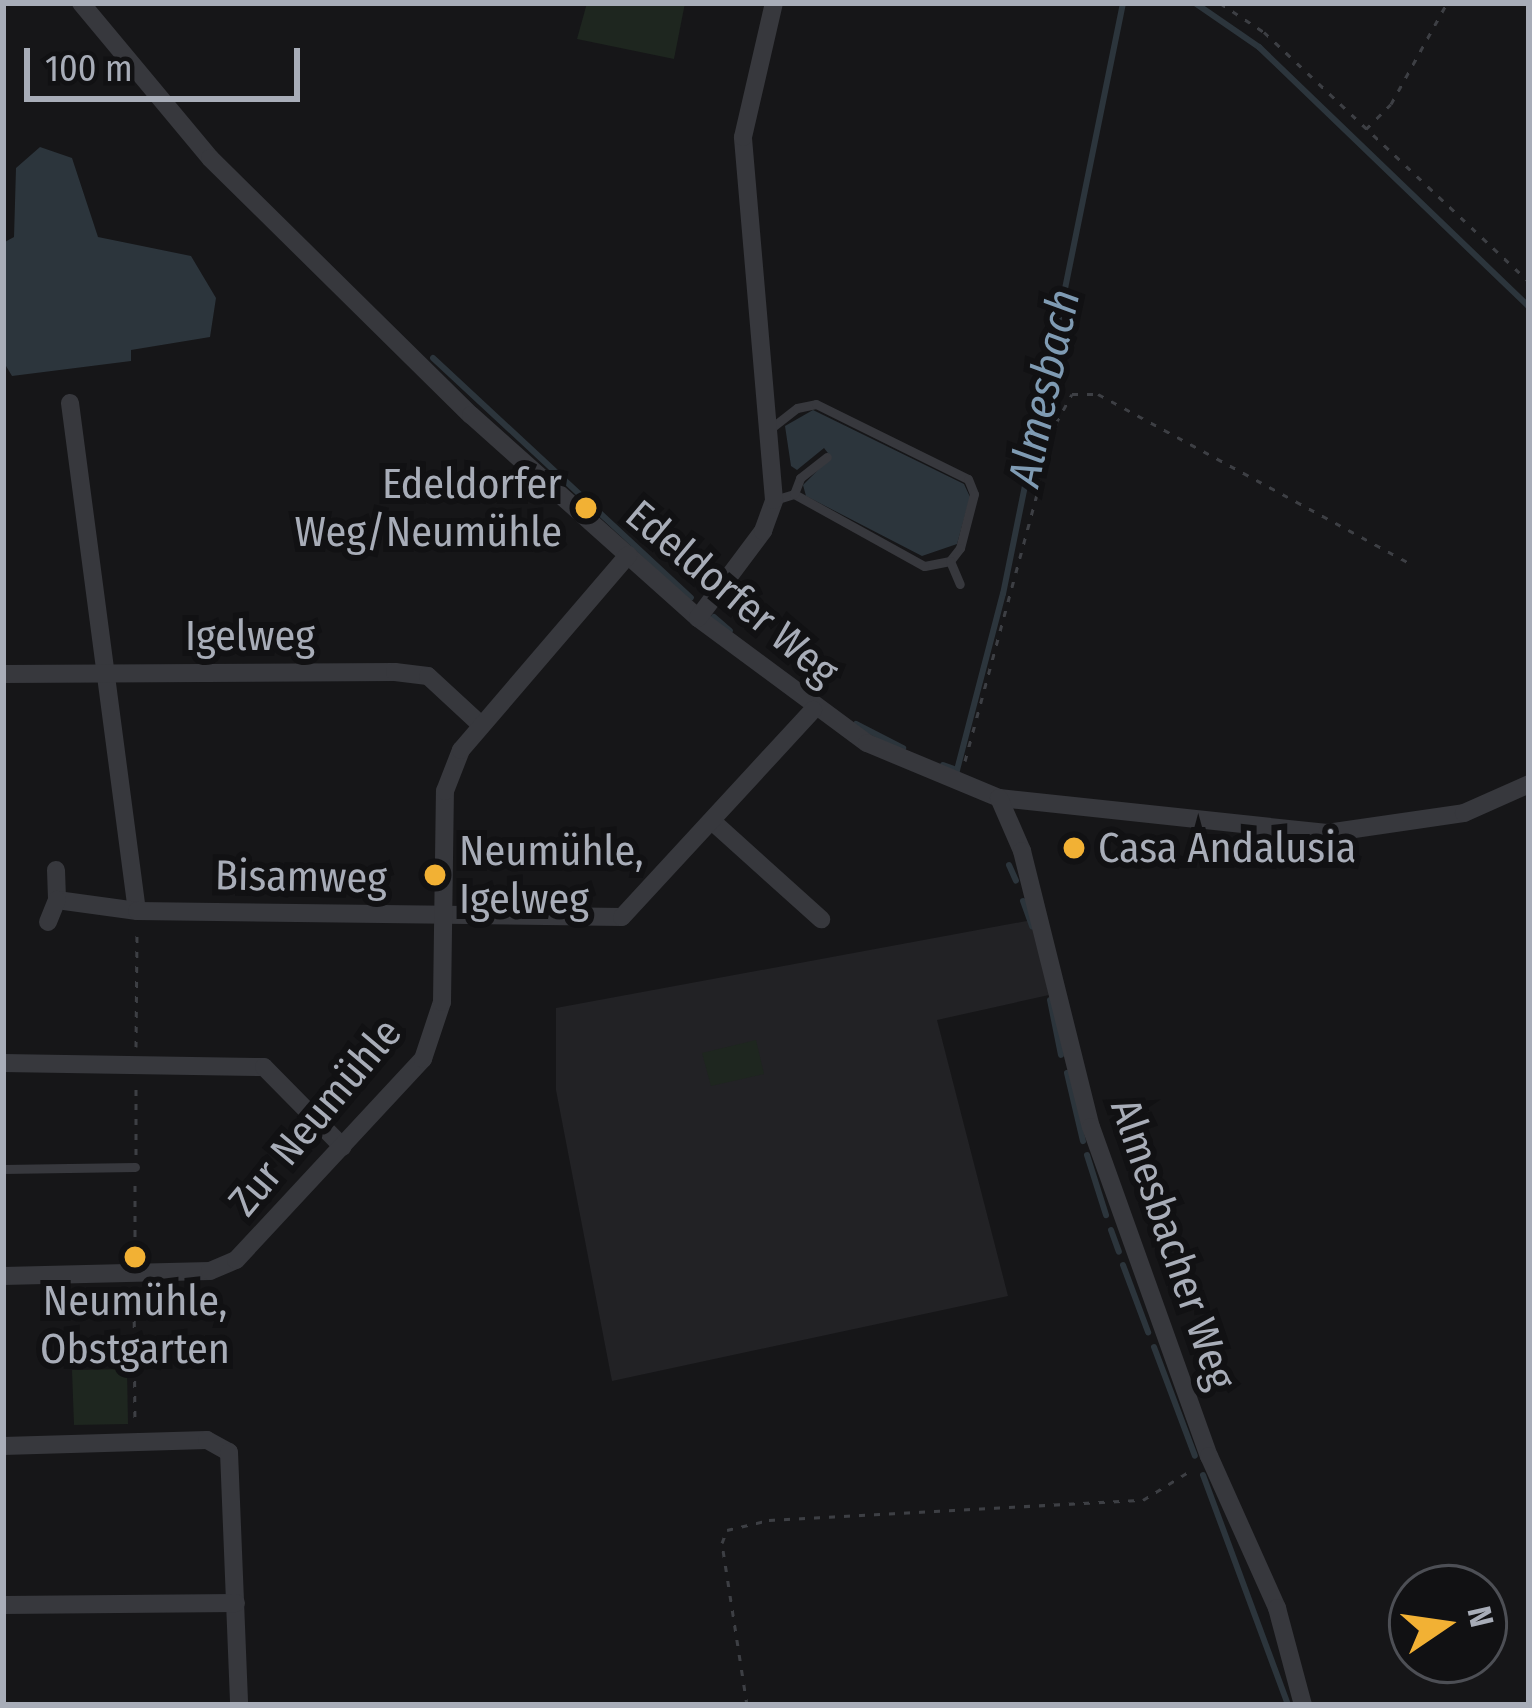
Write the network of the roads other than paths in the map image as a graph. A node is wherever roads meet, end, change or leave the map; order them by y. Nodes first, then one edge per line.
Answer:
1 (81, 3) edge
2 (774, 3) edge
3 (70, 403) dead end
4 (770, 429) junction
5 (827, 457) dead end
6 (794, 494) junction
7 (774, 500) junction
8 (628, 555) junction
9 (950, 561) junction
10 (960, 584) dead end
11 (698, 618) junction
12 (106, 673) junction
13 (3, 674) edge
14 (813, 710) junction
15 (479, 723) junction
16 (1529, 784) edge
17 (999, 798) junction
18 (712, 821) junction
19 (56, 870) dead end
20 (57, 900) junction
21 (137, 911) junction
22 (442, 916) junction
23 (821, 919) dead end
24 (48, 922) dead end
25 (3, 1063) edge
26 (343, 1147) junction
27 (136, 1168) dead end
28 (3, 1169) edge
29 (3, 1276) edge
30 (3, 1446) edge
31 (236, 1603) junction
32 (3, 1605) edge
33 (238, 1705) edge
34 (1304, 1705) edge

1 - 8 street, Edeldorfer Weg
2 - 4 street
3 - 12 street
4 - 7 street
4 - 9 lane
5 - 6 lane
6 - 7 lane
6 - 9 lane
7 - 11 street
8 - 11 street, Edeldorfer Weg
8 - 15 street, Zur Neumühle
9 - 10 lane
11 - 14 street, Edeldorfer Weg
12 - 13 street, Igelweg
12 - 15 street, Igelweg
12 - 21 street
14 - 17 street, Edeldorfer Weg
14 - 18 street, Bisamweg
15 - 22 street, Zur Neumühle
16 - 17 street, Edeldorfer Weg
17 - 34 street, Almesbacher Weg
18 - 22 street, Bisamweg
18 - 23 street
19 - 20 street
20 - 21 street, Bisamweg
20 - 24 street
21 - 22 street, Bisamweg
22 - 26 street, Zur Neumühle
25 - 26 street
26 - 29 street, Zur Neumühle
27 - 28 lane
30 - 31 street
31 - 32 street
31 - 33 street

